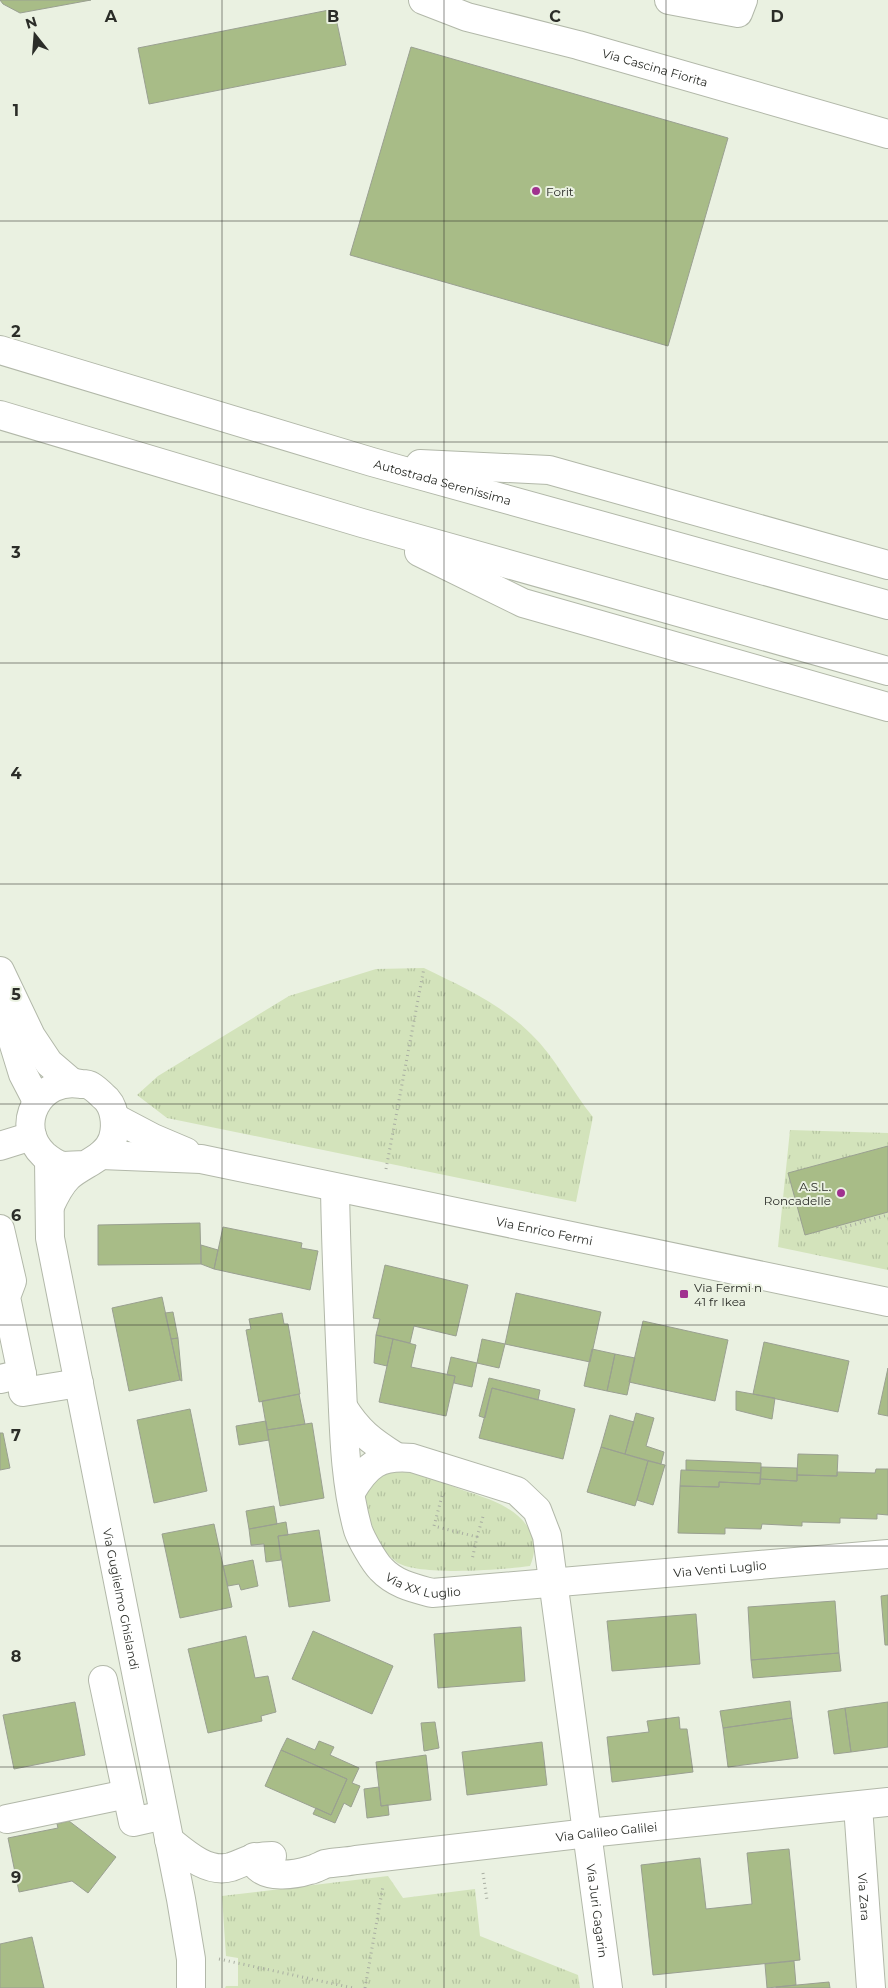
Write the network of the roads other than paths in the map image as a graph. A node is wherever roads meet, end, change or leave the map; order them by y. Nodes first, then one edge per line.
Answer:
1 (669, 0) edge
2 (742, 0) edge
3 (440, 3) edge
4 (888, 134) edge
5 (0, 350) edge
6 (0, 415) edge
7 (372, 462) junction
8 (362, 523) junction
9 (888, 565) edge
10 (888, 605) edge
11 (888, 670) edge
12 (888, 707) edge
13 (0, 971) edge
14 (0, 993) edge
15 (70, 1081) junction
16 (37, 1101) junction
17 (115, 1118) junction
18 (32, 1136) junction
19 (0, 1146) edge
20 (201, 1159) junction
21 (49, 1160) junction
22 (92, 1160) junction
23 (335, 1188) junction
24 (49, 1207) junction
25 (0, 1229) edge
26 (888, 1302) edge
27 (11, 1376) edge
28 (79, 1383) junction
29 (343, 1407) junction
30 (395, 1456) junction
31 (351, 1492) junction
32 (888, 1554) edge
33 (552, 1582) junction
34 (103, 1680) dead end
35 (128, 1794) junction
36 (888, 1802) edge
37 (858, 1806) junction
38 (7, 1819) dead end
39 (167, 1827) junction
40 (588, 1833) junction
41 (191, 1988) edge
42 (608, 1988) edge
43 (871, 1988) edge

1 - 2 main road
3 - 4 main road, Via Cascina Fiorita
5 - 7 main road, Autostrada Serenissima
6 - 8 main road
7 - 9 main road
7 - 10 main road, Autostrada Serenissima
8 - 11 main road
8 - 12 main road
13 - 15 main road
14 - 16 main road
15 - 16 main road
15 - 17 main road
16 - 18 main road
17 - 20 main road, Via Enrico Fermi
17 - 22 main road
18 - 19 main road
18 - 21 main road
20 - 22 main road, Via Enrico Fermi
20 - 23 main road, Via Enrico Fermi
21 - 22 main road
21 - 24 main road, Via Guglielmo Ghislandi
22 - 24 main road
23 - 26 main road, Via Enrico Fermi
23 - 29 main road, Via XX Luglio
24 - 28 main road, Via Guglielmo Ghislandi
25 - 27 main road
27 - 28 main road
28 - 39 main road, Via Guglielmo Ghislandi
29 - 30 main road
29 - 31 main road, Via XX Luglio
30 - 31 main road
30 - 33 main road
31 - 33 main road, Via XX Luglio
32 - 33 main road, Via Venti Luglio
33 - 40 main road
34 - 35 main road
35 - 38 main road
35 - 39 main road
36 - 37 main road, Via Galileo Galilei
37 - 40 main road, Via Galileo Galilei
37 - 43 main road, Via Zara
39 - 40 main road, Via Galileo Galilei
39 - 41 main road, Via Guglielmo Ghislandi
40 - 42 main road, Via Juri Gagarin

